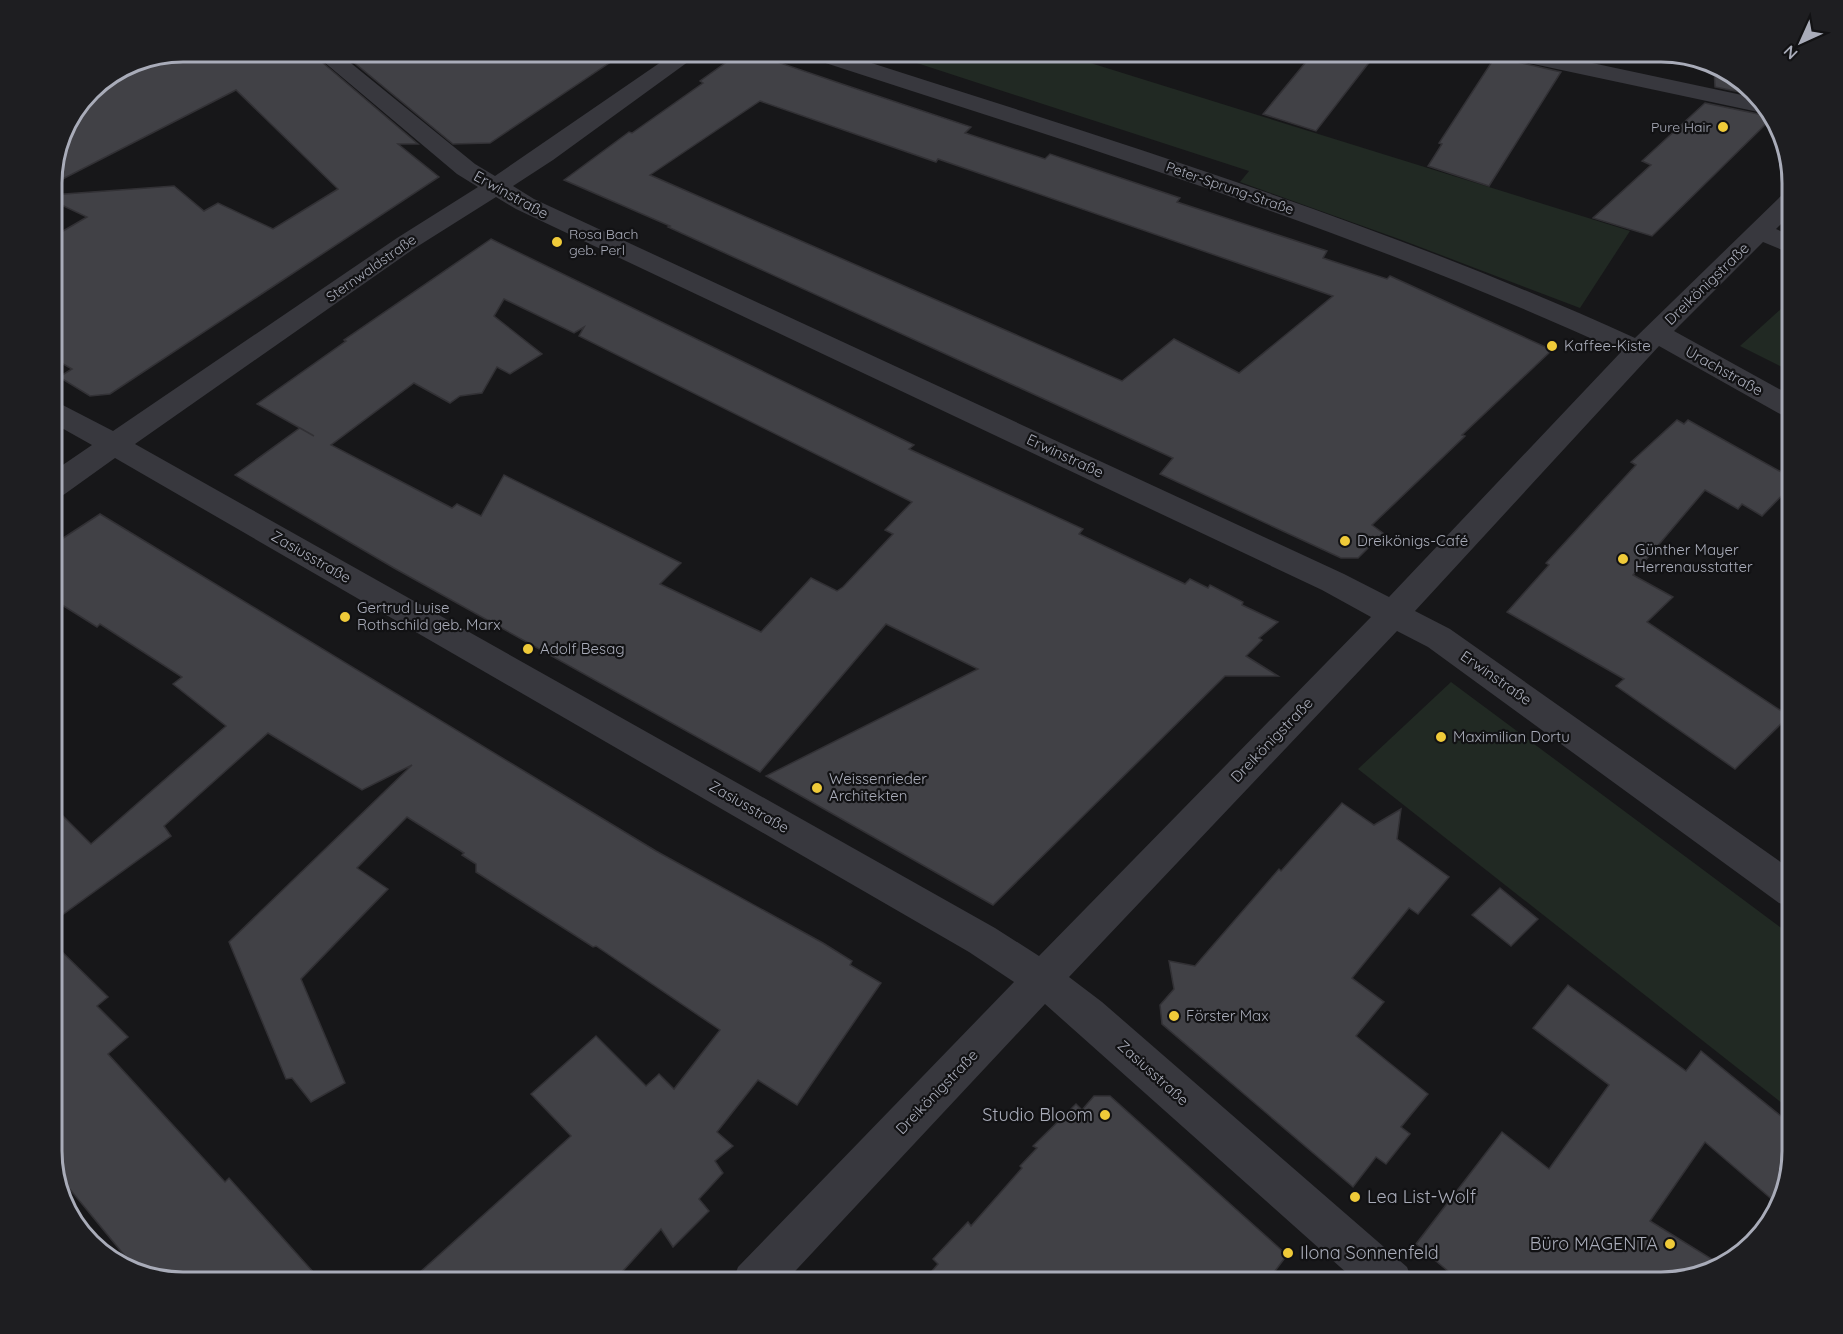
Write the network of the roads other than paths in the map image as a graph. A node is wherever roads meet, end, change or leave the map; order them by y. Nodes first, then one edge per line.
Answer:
1 (335, 62) edge
2 (677, 62) edge
3 (846, 62) edge
4 (1557, 62) edge
5 (1751, 104) edge
6 (492, 187) junction
7 (1782, 209) edge
8 (1761, 231) junction
9 (1782, 241) edge
10 (1648, 341) junction
11 (1782, 403) edge
12 (62, 415) edge
13 (116, 445) junction
14 (62, 481) edge
15 (1394, 613) junction
16 (1782, 884) edge
17 (1042, 979) junction
18 (765, 1272) edge
19 (1379, 1272) edge

1 - 6 street, Erwinstraße
2 - 6 street, Sternwaldstraße
3 - 10 street, Peter-Sprung-Straße
4 - 5 street
6 - 13 street, Sternwaldstraße
6 - 15 street, Erwinstraße
7 - 8 street, Dreikönigstraße
8 - 9 street
8 - 10 street, Dreikönigstraße
10 - 11 street, Urachstraße
10 - 15 street, Dreikönigstraße
12 - 13 street, Zasiusstraße
13 - 14 street, Sternwaldstraße
13 - 17 street, Zasiusstraße
15 - 16 street, Erwinstraße
15 - 17 street, Dreikönigstraße
17 - 18 street, Dreikönigstraße
17 - 19 street, Zasiusstraße

